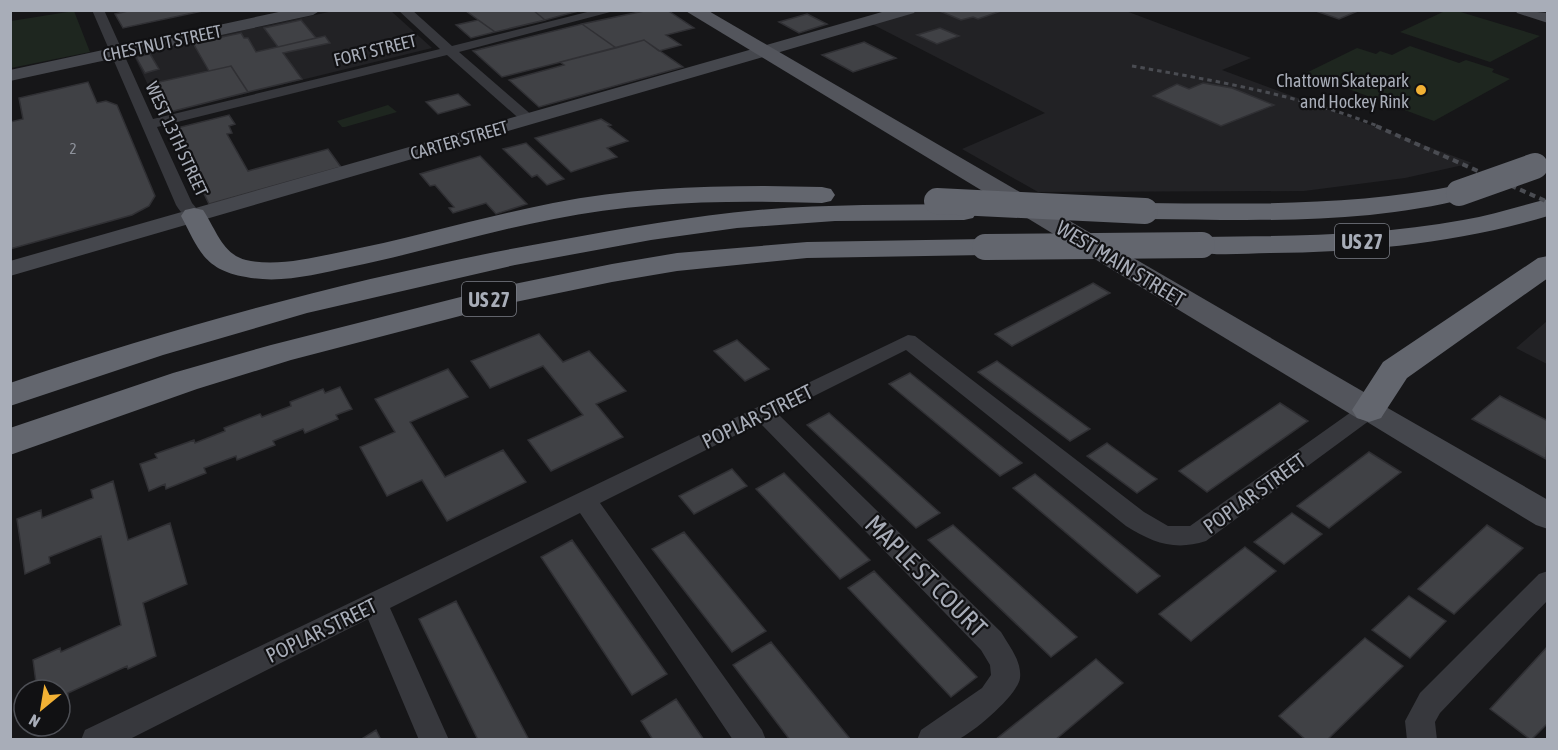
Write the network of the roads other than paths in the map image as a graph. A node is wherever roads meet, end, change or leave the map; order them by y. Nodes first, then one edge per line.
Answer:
1 (98, 10) edge
2 (313, 10) edge
3 (404, 10) edge
4 (612, 10) edge
5 (693, 10) edge
6 (908, 10) edge
7 (1523, 10) edge
8 (1548, 18) edge
9 (448, 50) junction
10 (764, 51) junction
11 (115, 53) junction
12 (10, 75) edge
13 (529, 120) junction
14 (147, 125) junction
15 (1541, 163) edge
16 (951, 207) junction
17 (1548, 207) edge
18 (194, 216) junction
19 (1548, 264) edge
20 (10, 269) edge
21 (10, 395) edge
22 (1368, 410) junction
23 (763, 413) junction
24 (10, 442) edge
25 (585, 501) junction
26 (1548, 516) edge
27 (1548, 582) edge
28 (375, 604) junction
29 (96, 740) edge
30 (434, 740) edge
31 (751, 740) edge
32 (932, 740) edge
33 (1422, 740) edge

1 - 11 street, WEST 13TH STREET
2 - 11 main road, CHESTNUT STREET
3 - 9 street
4 - 9 street, FORT STREET
5 - 10 main road, WEST MAIN STREET
6 - 10 main road, CARTER STREET
7 - 8 main road
9 - 13 street
9 - 14 street, FORT STREET
10 - 13 main road, CARTER STREET
10 - 22 main road, WEST MAIN STREET
11 - 12 main road, CHESTNUT STREET
11 - 14 street, WEST 13TH STREET
13 - 18 main road, CARTER STREET
14 - 18 street, WEST 13TH STREET
15 - 16 highway, US 27, bridge
16 - 18 highway
16 - 21 highway, US 27
17 - 24 highway, US 27, bridge
18 - 20 main road, CARTER STREET
19 - 22 highway
22 - 23 street, POPLAR STREET
22 - 26 main road, WEST MAIN STREET
23 - 25 street, POPLAR STREET
23 - 32 street, MAPLE ST COURT
25 - 28 street, POPLAR STREET
25 - 31 street
27 - 33 street
28 - 29 street, POPLAR STREET
28 - 30 street

